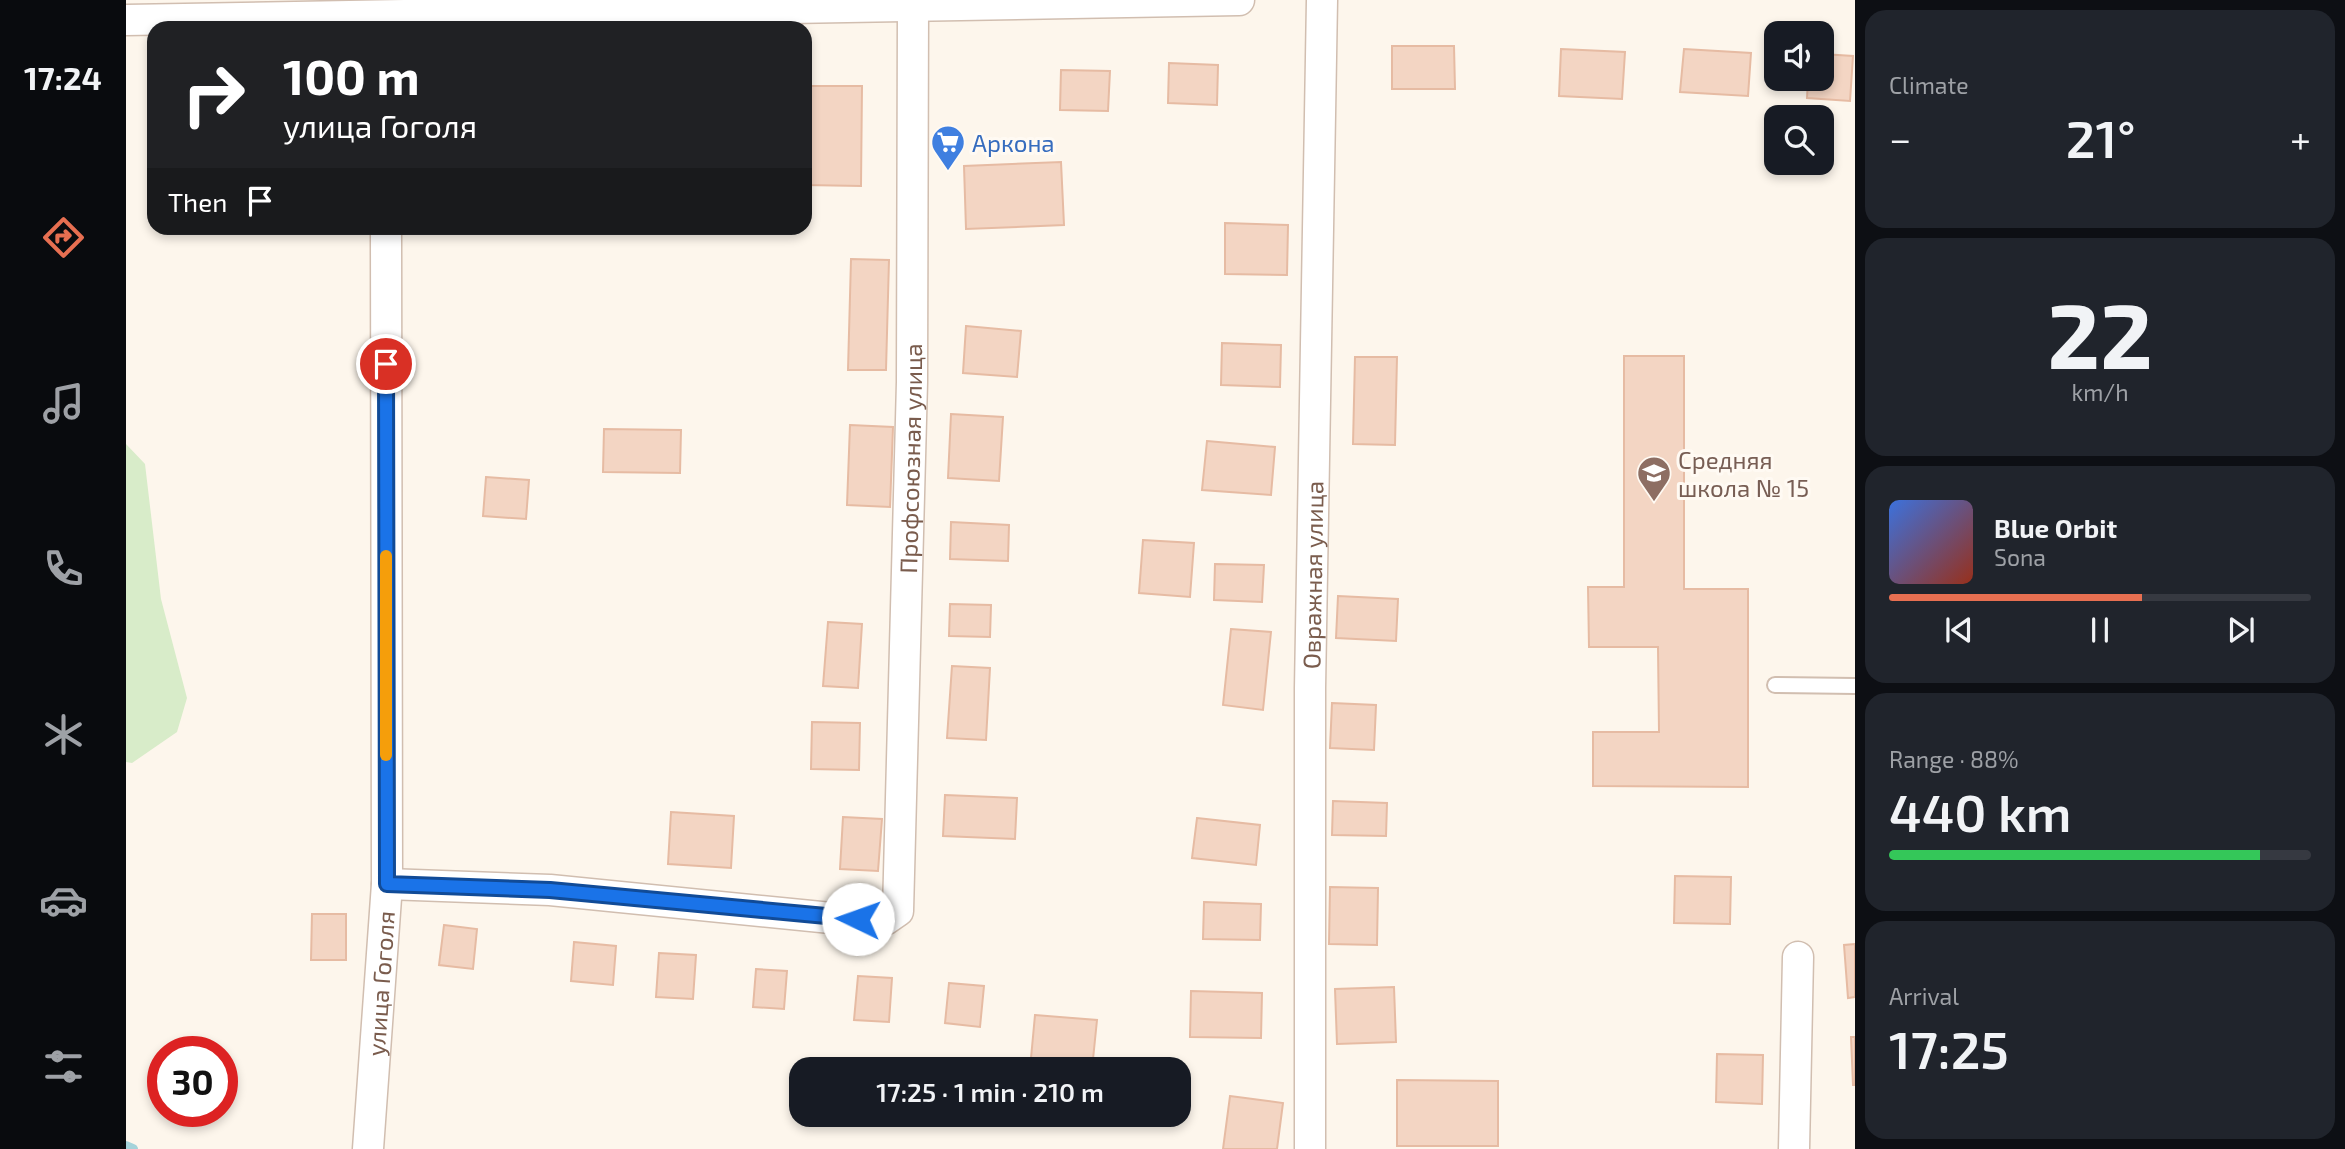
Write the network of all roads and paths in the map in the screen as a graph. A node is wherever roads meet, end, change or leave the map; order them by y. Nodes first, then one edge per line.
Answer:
1 (1238, 0) edge
2 (1322, 0) edge
3 (864, 3) edge
4 (913, 6) junction
5 (385, 14) edge
6 (126, 20) edge
7 (386, 235) edge
8 (1775, 685) dead end
9 (1855, 685) edge
10 (387, 884) junction
11 (1798, 957) dead end
12 (368, 1149) edge
13 (1310, 1149) edge
14 (1794, 1149) edge

1 - 4 street
2 - 13 street, Овражная улица
3 - 4 street
3 - 5 street
4 - 10 street, Профсоюзная улица
5 - 6 street
7 - 10 street, улица Гоголя
8 - 9 lane
10 - 12 street, улица Гоголя
11 - 14 street

